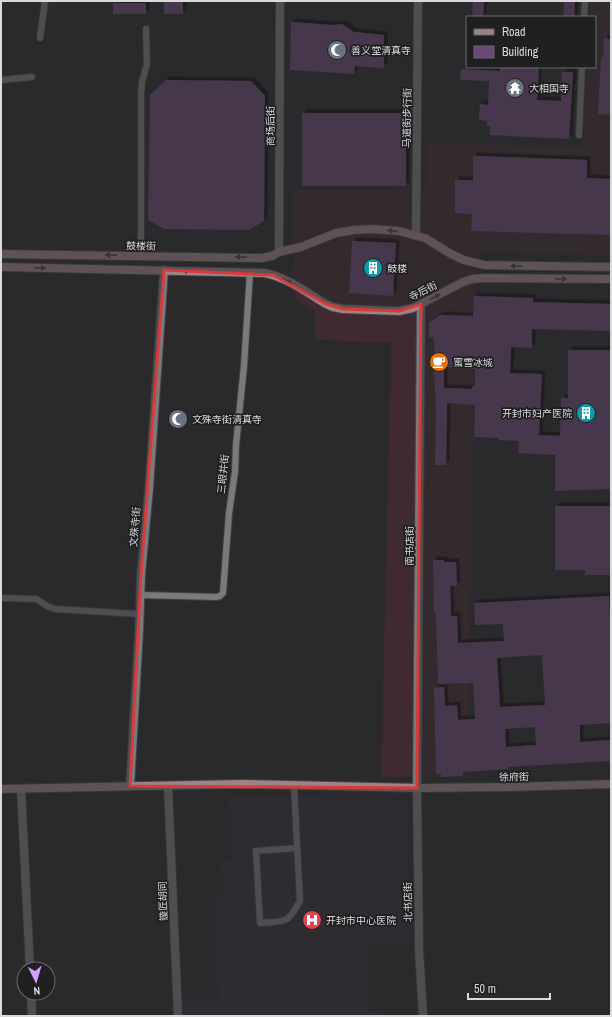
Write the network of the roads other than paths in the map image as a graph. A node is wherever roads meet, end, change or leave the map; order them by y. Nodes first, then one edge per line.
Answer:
1 (45, 1) edge
2 (280, 1) edge
3 (418, 1) edge
4 (585, 1) edge
5 (584, 16) edge
6 (146, 29) dead end
7 (40, 38) dead end
8 (582, 68) edge
9 (32, 77) dead end
10 (1, 80) edge
11 (579, 135) dead end
12 (416, 236) junction
13 (279, 252) junction
14 (1, 254) edge
15 (141, 256) junction
16 (1, 267) edge
17 (611, 267) edge
18 (164, 270) junction
19 (250, 272) junction
20 (611, 279) edge
21 (421, 304) junction
22 (140, 595) junction
23 (1, 598) edge
24 (139, 614) junction
25 (611, 784) edge
26 (130, 786) junction
27 (168, 786) junction
28 (294, 786) junction
29 (417, 788) junction
30 (1, 789) edge
31 (21, 789) junction
32 (297, 848) junction
33 (30, 961) edge
34 (31, 1001) edge
35 (32, 1016) edge
36 (178, 1016) edge
37 (423, 1016) edge

1 - 7 lane
2 - 13 street, 商场后街
3 - 12 street, 马道街步行街
4 - 5 lane
6 - 15 lane
8 - 11 lane
9 - 10 lane
12 -> 13 street
17 -> 12 street
13 -> 15 street, 鼓楼街
15 -> 14 street, 鼓楼街
16 -> 18 street
18 -> 19 street
18 - 22 street, 文殊寺街
19 -> 21 street, 寺后街
19 - 22 lane, 三眼井街
21 -> 20 street, 寺后街
21 - 29 street, 南书店街
22 - 24 street, 文殊寺街
23 - 24 lane
24 - 26 street, 文殊寺街
25 - 29 street, 徐府街
26 - 27 street, 徐府街
26 - 31 street, 徐府街
27 - 28 street, 徐府街
27 - 36 street, 镟匠胡同
28 - 29 street, 徐府街
28 - 32 lane
29 - 37 street, 北书店街
30 - 31 street, 徐府街
31 - 33 street
32 - 32 lane
34 - 35 street

